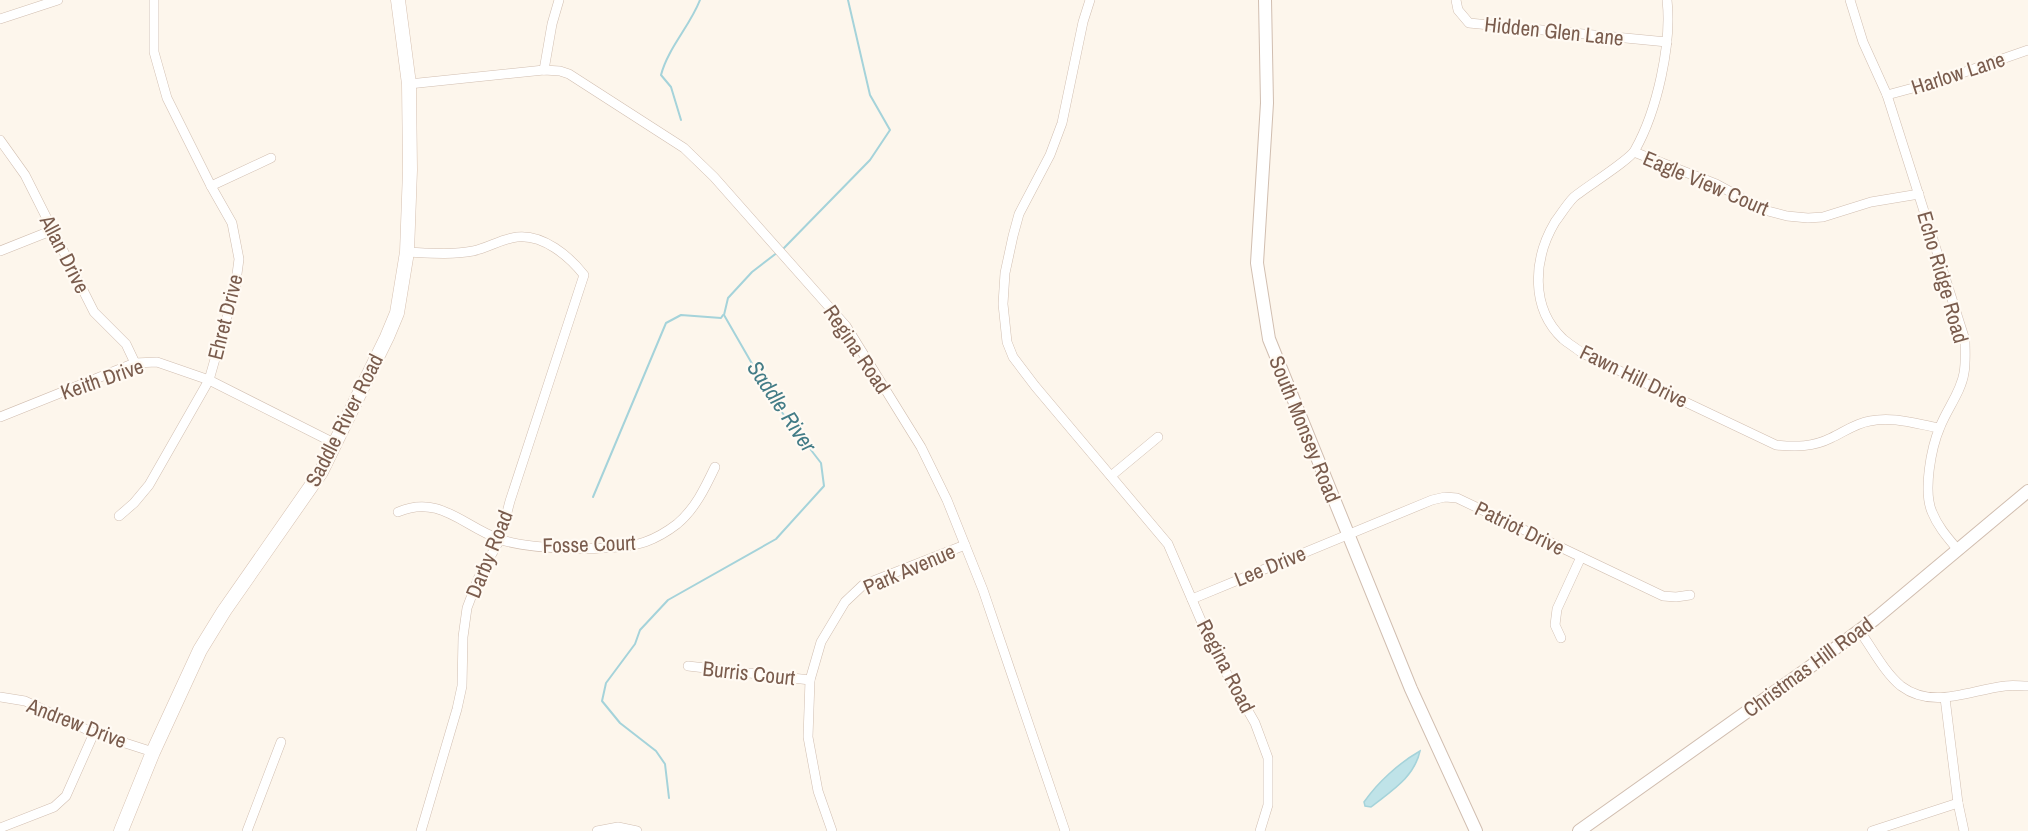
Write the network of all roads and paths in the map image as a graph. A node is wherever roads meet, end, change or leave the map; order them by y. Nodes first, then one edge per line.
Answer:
1 (58, 0) edge
2 (154, 0) edge
3 (393, 0) edge
4 (398, 0) edge
5 (559, 0) edge
6 (1090, 0) edge
7 (1265, 0) edge
8 (1456, 0) edge
9 (1668, 0) edge
10 (1850, 0) edge
11 (0, 19) edge
12 (1667, 42) junction
13 (2028, 50) edge
14 (544, 70) junction
15 (409, 84) junction
16 (1887, 95) junction
17 (0, 140) edge
18 (1634, 152) junction
19 (271, 158) dead end
20 (211, 186) junction
21 (1919, 194) junction
22 (52, 230) junction
23 (0, 251) edge
24 (407, 252) junction
25 (135, 363) junction
26 (209, 380) junction
27 (0, 417) edge
28 (1939, 428) junction
29 (1158, 437) dead end
30 (334, 443) junction
31 (715, 467) dead end
32 (1111, 476) junction
33 (2028, 491) edge
34 (398, 512) dead end
35 (119, 516) dead end
36 (1349, 534) junction
37 (500, 539) junction
38 (966, 545) junction
39 (1958, 550) junction
40 (1581, 557) junction
41 (1689, 596) dead end
42 (1192, 598) junction
43 (1859, 630) junction
44 (1561, 638) dead end
45 (688, 666) dead end
46 (810, 680) junction
47 (2028, 686) edge
48 (0, 697) edge
49 (1945, 698) junction
50 (94, 733) junction
51 (281, 742) dead end
52 (153, 752) junction
53 (1958, 803) junction
54 (0, 828) edge
55 (121, 831) edge
56 (247, 831) edge
57 (420, 831) edge
58 (597, 831) edge
59 (637, 831) edge
60 (832, 831) edge
61 (1065, 831) edge
62 (1260, 831) edge
63 (1476, 831) edge
64 (1579, 831) edge
65 (1872, 831) edge
66 (1964, 831) edge

1 - 11 street
2 - 20 street, Ehret Drive
3 - 4 street
4 - 15 main road, Saddle River Road
5 - 14 street
6 - 32 street, Regina Road
7 - 36 street, South Monsey Road
8 - 12 street, Hidden Glen Lane
9 - 12 street, Fawn Hill Drive
10 - 16 street, Echo Ridge Road
12 - 18 street, Fawn Hill Drive
13 - 16 street, Harlow Lane
14 - 15 street, Regina Road
14 - 38 street, Regina Road
15 - 24 main road, Saddle River Road
16 - 21 street, Echo Ridge Road
17 - 22 street, Allan Drive
18 - 21 street, Eagle View Court
18 - 28 street, Fawn Hill Drive
19 - 20 street
20 - 26 street, Ehret Drive
21 - 28 street, Echo Ridge Road
22 - 23 street
22 - 25 street, Allan Drive
24 - 30 main road, Saddle River Road
24 - 37 street, Darby Road
25 - 26 street, Keith Drive
25 - 27 street, Keith Drive
26 - 30 street, Keith Drive
26 - 35 street, Ehret Drive
28 - 39 street, Echo Ridge Road
29 - 32 street
30 - 52 main road, Saddle River Road
31 - 37 street, Fosse Court
32 - 42 street, Regina Road
33 - 39 street, Christmas Hill Road
34 - 37 street, Fosse Court
36 - 40 street, Patriot Drive
36 - 42 street, Lee Drive
36 - 63 street, South Monsey Road
37 - 57 street, Darby Road
38 - 46 street, Park Avenue
38 - 61 street, Regina Road
39 - 43 street, Christmas Hill Road
40 - 41 street, Patriot Drive
40 - 44 street
42 - 62 street, Regina Road
43 - 49 street
43 - 64 street, Christmas Hill Road
45 - 46 street, Burris Court
46 - 60 street, Park Avenue
47 - 49 street
48 - 50 street, Andrew Drive
49 - 53 street
50 - 52 street, Andrew Drive
50 - 54 street
51 - 56 street
52 - 55 main road, Saddle River Road
53 - 65 street
53 - 66 street
58 - 59 street

